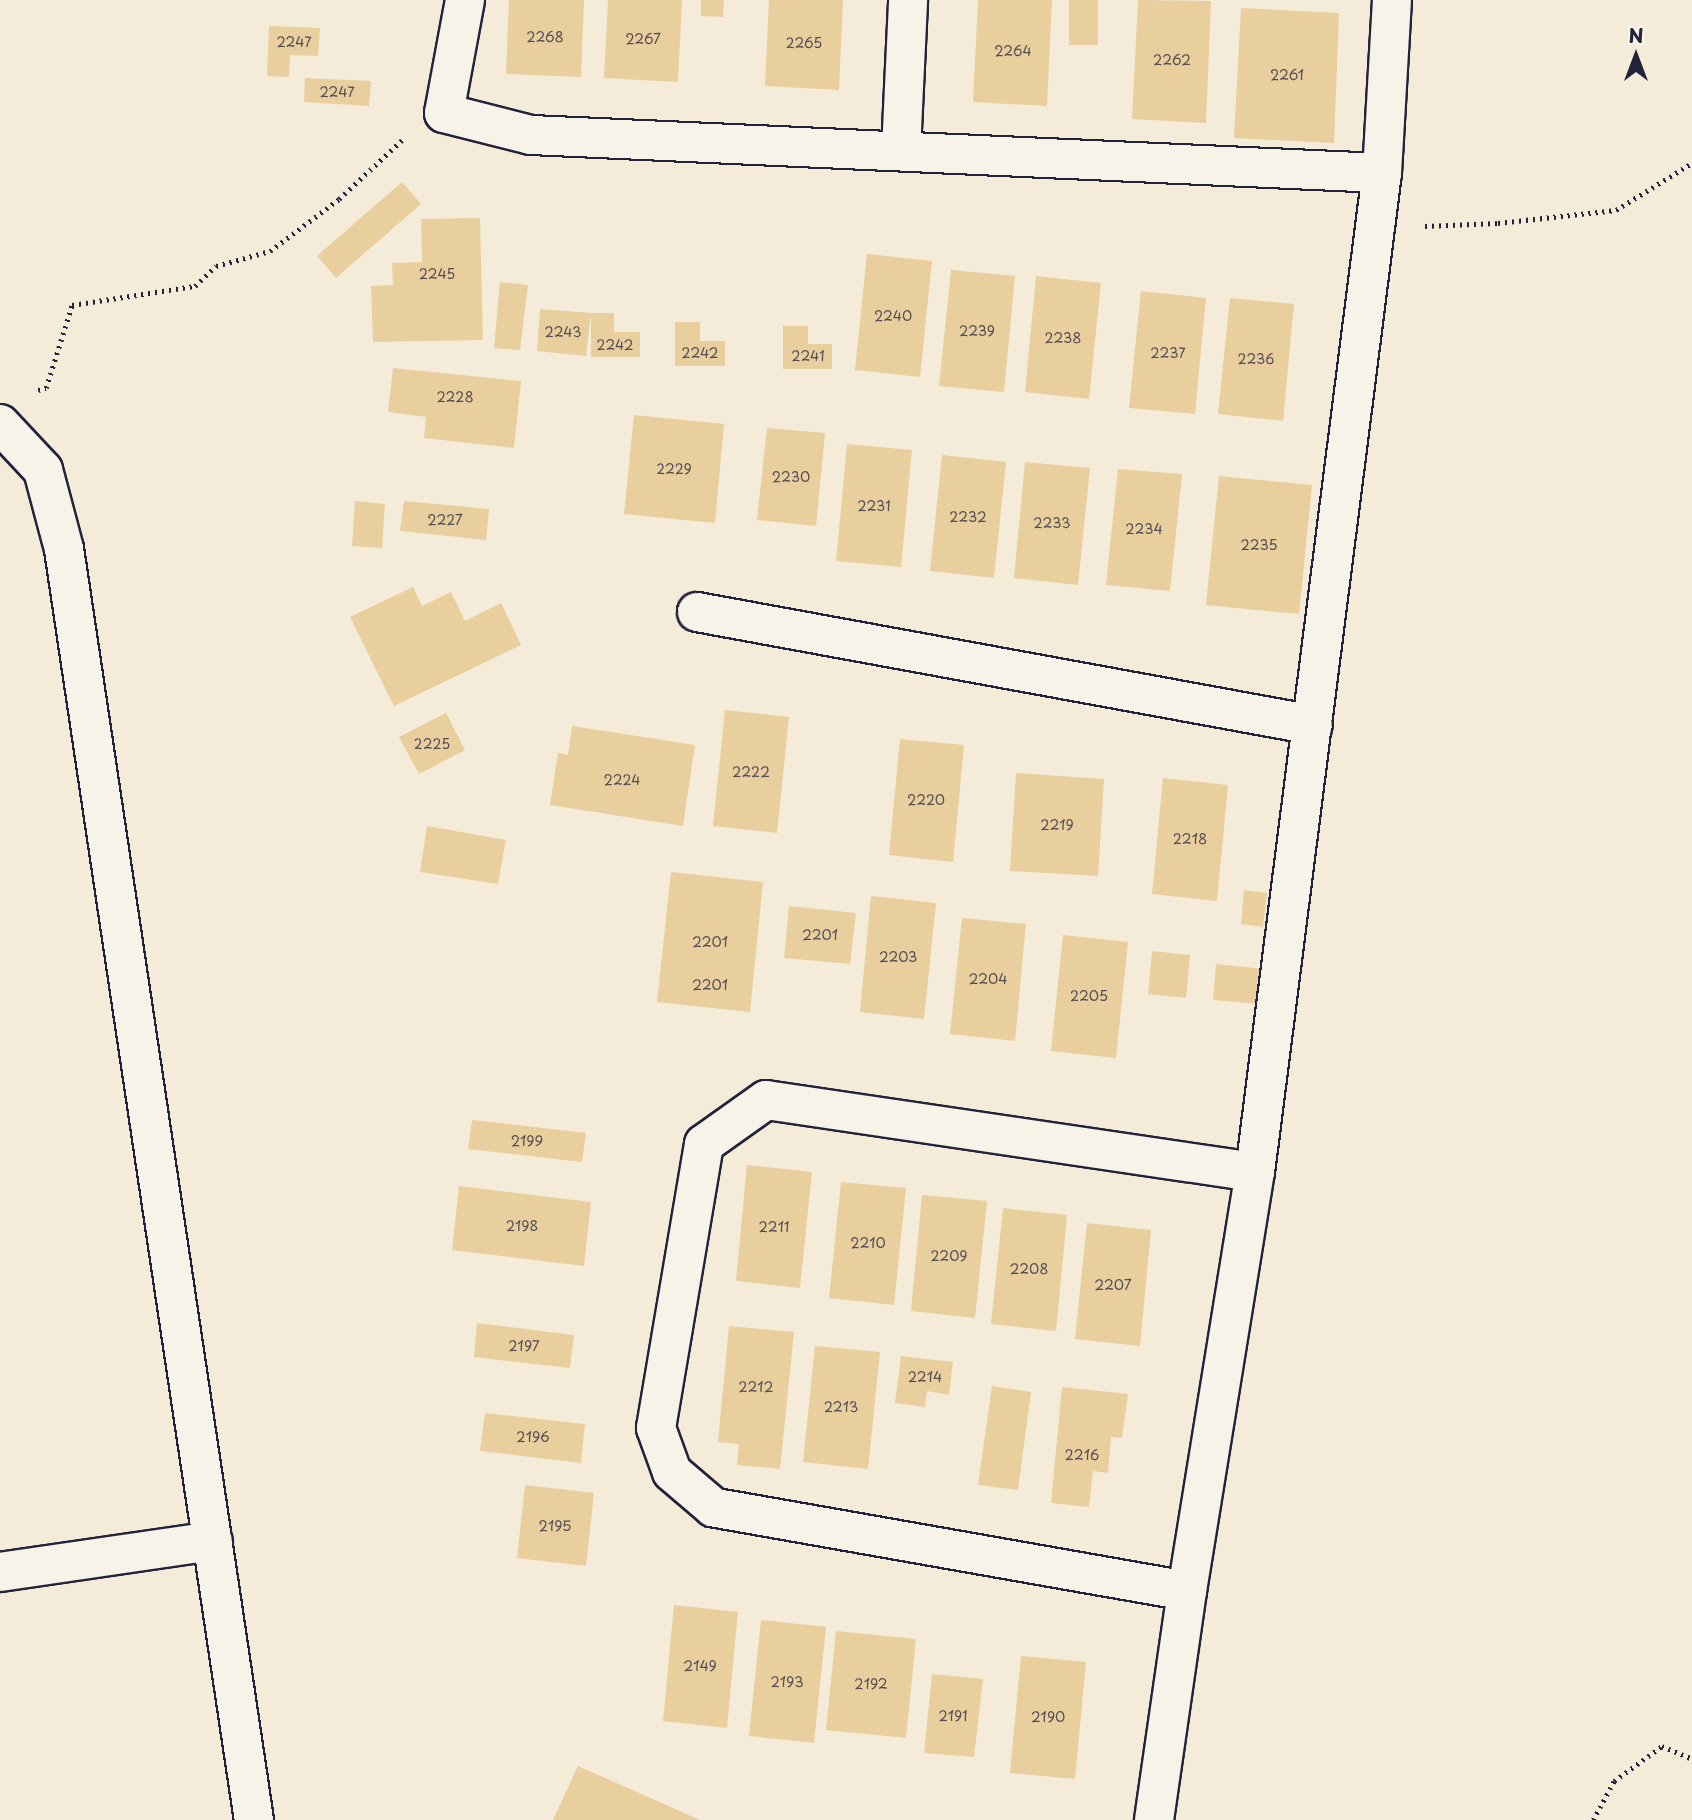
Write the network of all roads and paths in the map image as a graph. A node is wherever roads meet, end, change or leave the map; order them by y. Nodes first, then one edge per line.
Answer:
1 (465, 0) edge
2 (908, 0) edge
3 (1392, 0) edge
4 (444, 113) junction
5 (901, 151) junction
6 (1692, 163) edge
7 (1382, 173) junction
8 (1376, 228) junction
9 (35, 390) dead end
10 (0, 424) edge
11 (697, 612) dead end
12 (1313, 724) junction
13 (1255, 1172) junction
14 (213, 1541) junction
15 (0, 1572) edge
16 (1187, 1591) junction
17 (1692, 1759) edge
18 (254, 1820) edge
19 (1154, 1820) edge
20 (1592, 1820) edge

1 - 4 street
2 - 5 street
3 - 7 street
4 - 5 street
4 - 9 path
5 - 7 street
6 - 8 path
7 - 8 street
8 - 12 street
10 - 14 street
11 - 12 street
12 - 13 street
13 - 16 street
13 - 16 street
14 - 15 street
14 - 18 street
16 - 19 street
17 - 20 path

